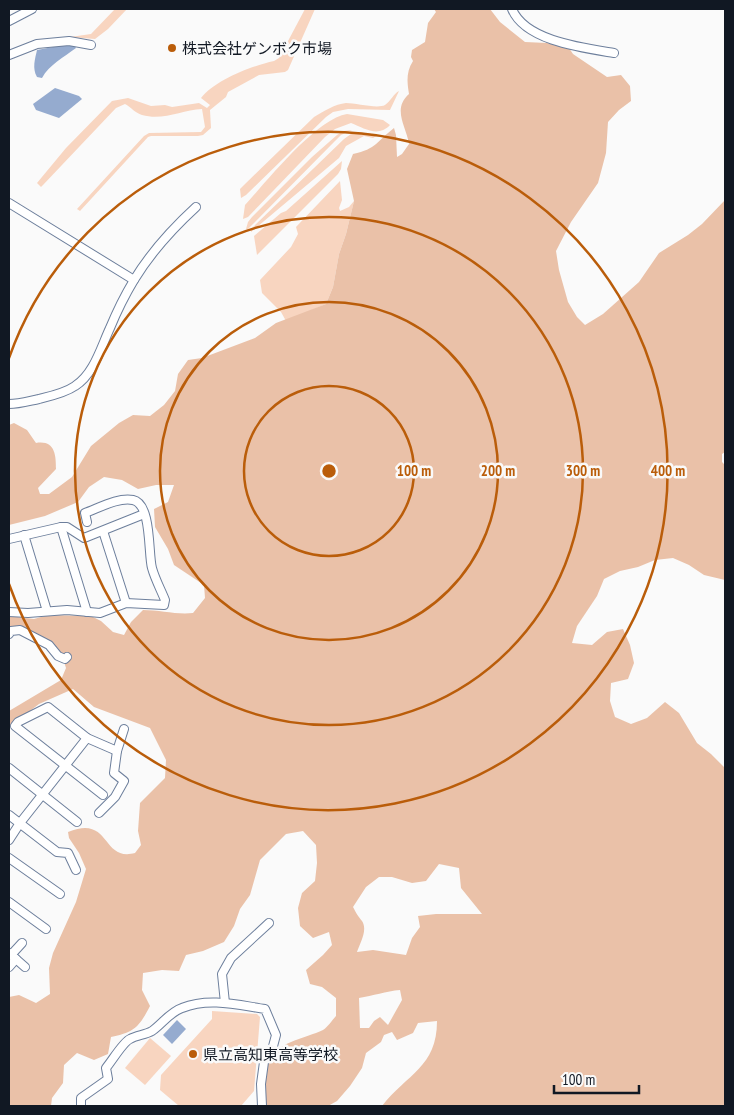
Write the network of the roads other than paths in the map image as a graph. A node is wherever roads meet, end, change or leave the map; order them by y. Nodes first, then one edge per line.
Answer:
1 (32, 9) edge
2 (512, 9) edge
3 (9, 21) edge
4 (91, 45) dead end
5 (614, 52) dead end
6 (9, 55) edge
7 (9, 203) edge
8 (196, 207) dead end
9 (134, 280) junction
10 (9, 404) edge
11 (144, 514) junction
12 (87, 522) dead end
13 (61, 527) junction
14 (103, 531) junction
15 (24, 535) junction
16 (9, 539) edge
17 (126, 603) junction
18 (47, 611) junction
19 (9, 612) edge
20 (87, 612) junction
21 (9, 634) edge
22 (67, 657) dead end
23 (124, 729) dead end
24 (87, 738) junction
25 (117, 752) junction
26 (65, 765) junction
27 (9, 768) edge
28 (43, 794) junction
29 (103, 795) dead end
30 (99, 813) dead end
31 (9, 815) edge
32 (77, 822) dead end
33 (20, 823) junction
34 (9, 840) edge
35 (9, 858) edge
36 (76, 870) dead end
37 (60, 894) dead end
38 (9, 902) edge
39 (269, 923) dead end
40 (46, 928) dead end
41 (22, 943) dead end
42 (12, 956) edge
43 (9, 967) edge
44 (26, 967) dead end
45 (225, 1003) junction
46 (81, 1106) edge
47 (262, 1106) edge

1 - 3 street
2 - 5 street
4 - 6 street
7 - 9 street
8 - 9 street
9 - 10 street
11 - 12 street
11 - 14 street
11 - 17 street
13 - 14 street
13 - 15 street
13 - 20 street
14 - 17 street
15 - 16 street
15 - 18 street
17 - 20 street
18 - 19 street
18 - 20 street
21 - 22 street
23 - 25 street
24 - 25 street
24 - 26 street
24 - 26 street
25 - 30 street
26 - 28 street
26 - 29 street
27 - 28 street
28 - 32 street
28 - 33 street
31 - 33 street
33 - 34 street
33 - 36 street
35 - 37 street
38 - 40 street
39 - 45 street
41 - 42 street
42 - 43 street
42 - 44 street
45 - 46 street
45 - 47 street

